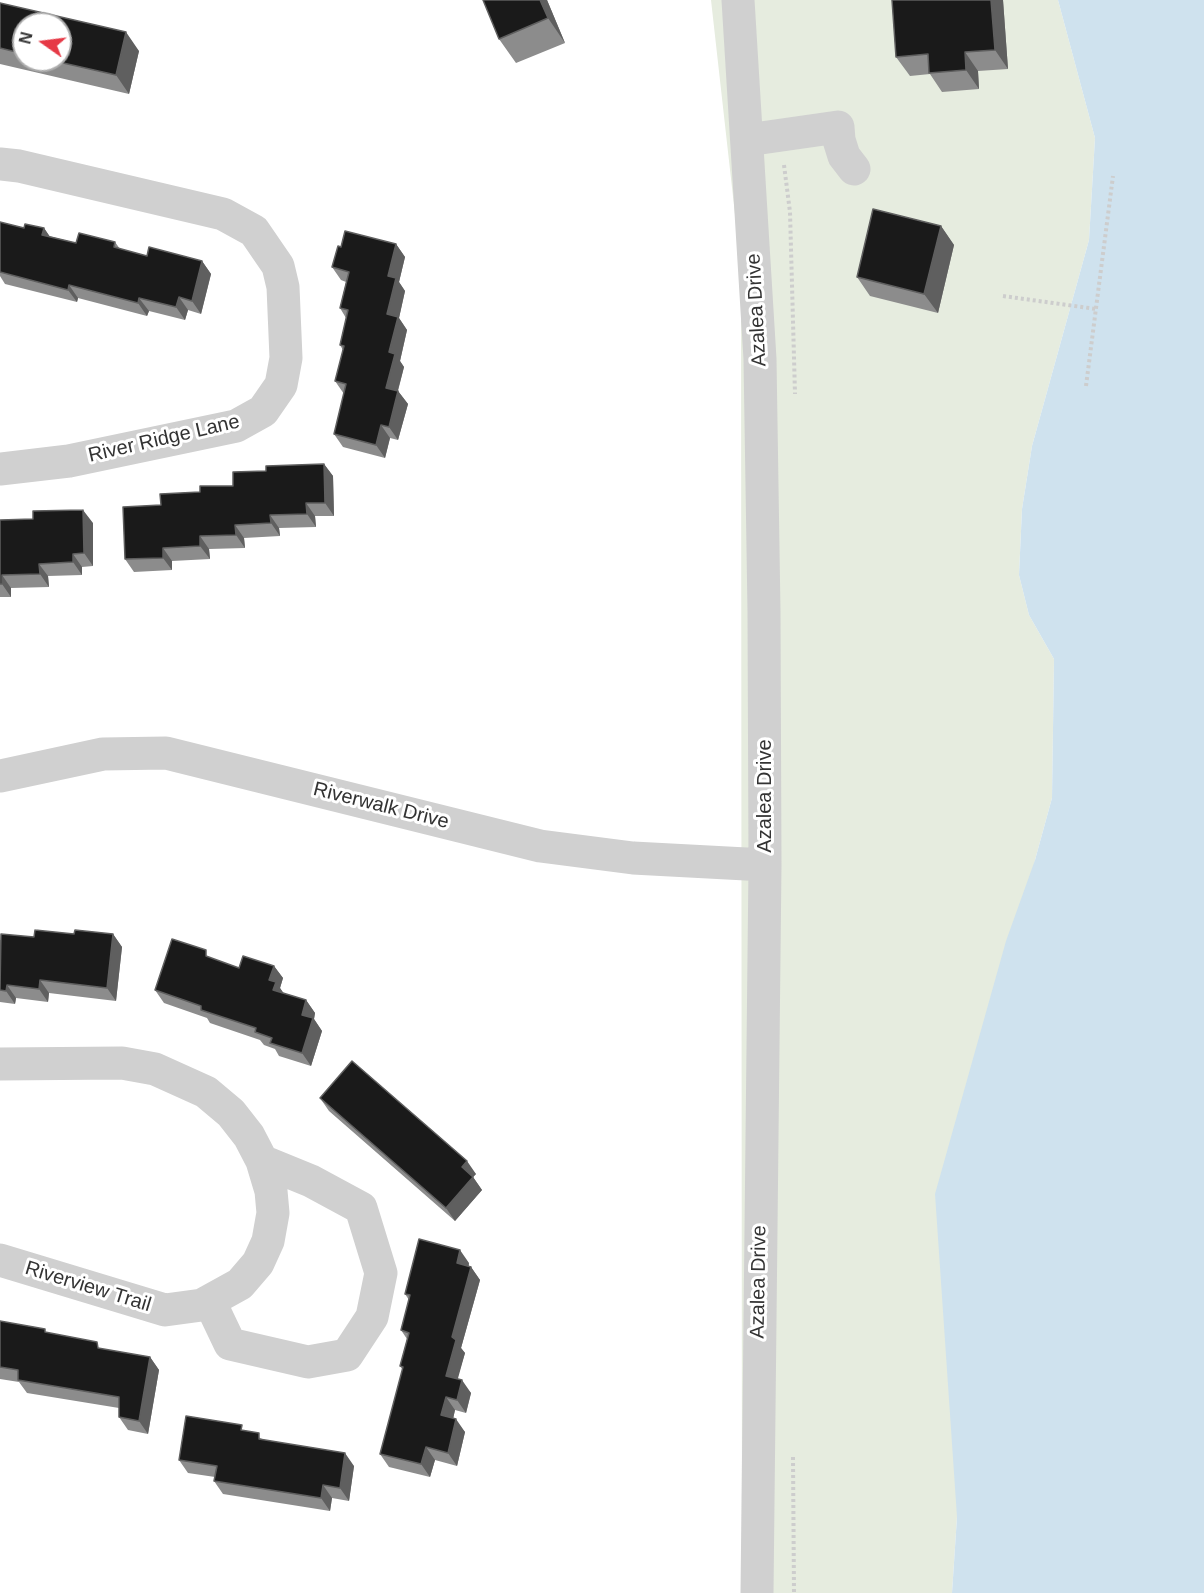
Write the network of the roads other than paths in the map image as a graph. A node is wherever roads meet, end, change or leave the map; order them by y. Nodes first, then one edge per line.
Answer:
1 (738, 0) edge
2 (747, 140) junction
3 (0, 164) edge
4 (854, 169) dead end
5 (0, 469) edge
6 (0, 776) edge
7 (765, 865) junction
8 (0, 1064) edge
9 (262, 1161) junction
10 (0, 1260) edge
11 (210, 1302) junction
12 (757, 1593) edge

1 - 2 street, Azalea Drive
2 - 4 street
2 - 7 street, Azalea Drive
3 - 5 street, River Ridge Lane
6 - 7 street, Riverwalk Drive
7 - 12 street, Azalea Drive
8 - 9 street, Riverview Trail
9 - 11 street, Riverview Trail
9 - 11 street
10 - 11 street, Riverview Trail

